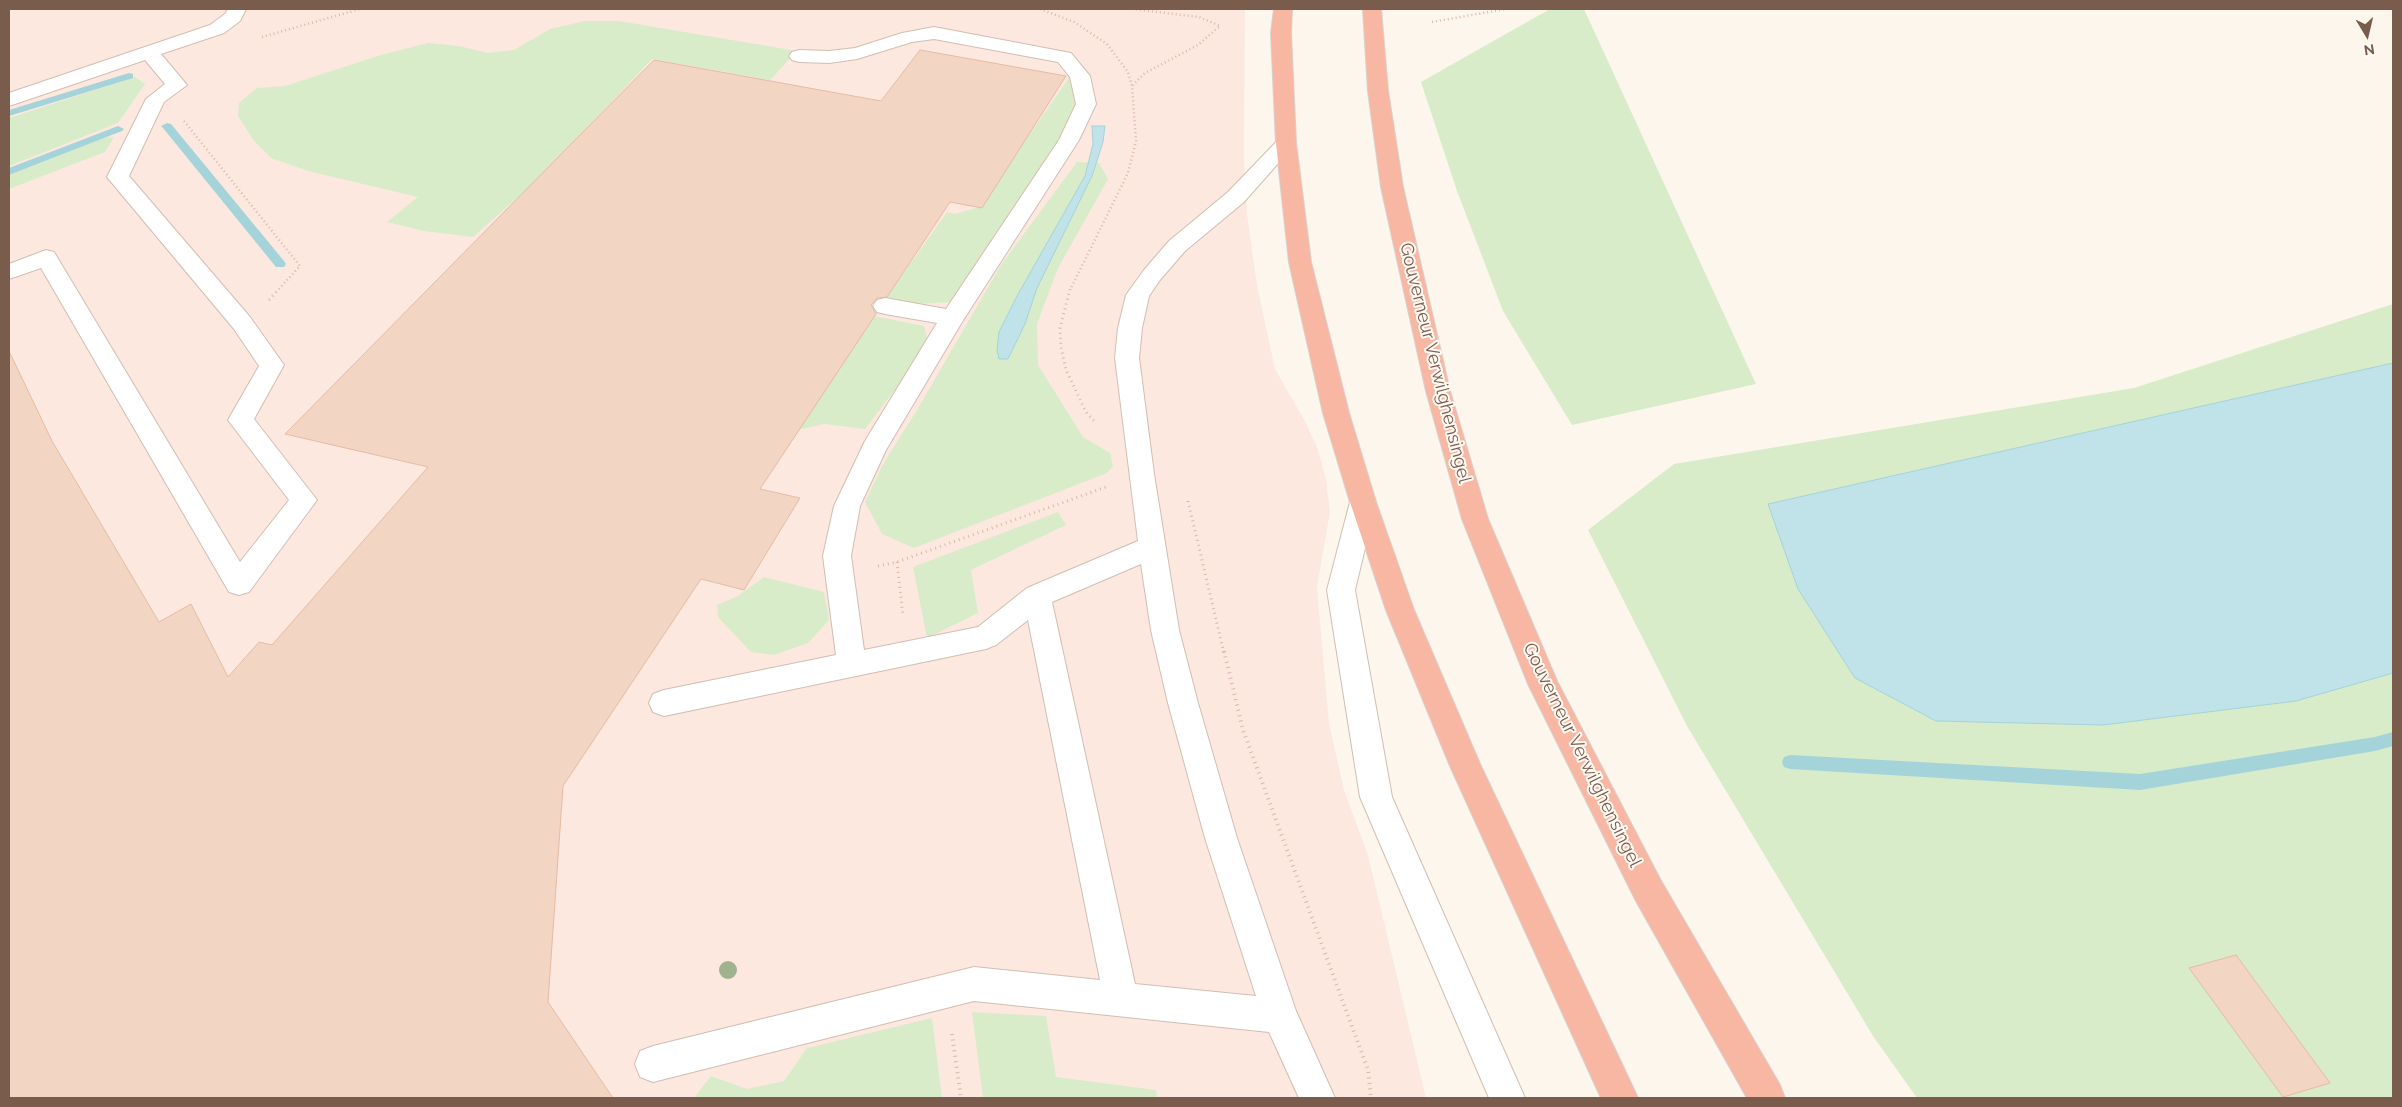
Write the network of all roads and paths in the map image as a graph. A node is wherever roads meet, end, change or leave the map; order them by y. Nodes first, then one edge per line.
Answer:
1 (237, 9) edge
2 (360, 9) edge
3 (1132, 9) edge
4 (1266, 9) edge
5 (1283, 9) edge
6 (1372, 9) edge
7 (1506, 9) edge
8 (1432, 22) dead end
9 (1281, 33) junction
10 (256, 38) dead end
11 (149, 52) junction
12 (799, 56) dead end
13 (163, 94) junction
14 (9, 100) edge
15 (1286, 142) junction
16 (9, 272) edge
17 (885, 306) dead end
18 (952, 318) junction
19 (242, 323) junction
20 (1138, 444) junction
21 (1141, 474) junction
22 (1185, 492) dead end
23 (1363, 502) junction
24 (1152, 547) junction
25 (897, 562) junction
26 (840, 573) junction
27 (1037, 596) junction
28 (908, 654) junction
29 (852, 665) junction
30 (664, 703) dead end
31 (946, 989) junction
32 (1121, 999) junction
33 (1280, 1016) junction
34 (653, 1064) dead end
35 (961, 1098) edge
36 (1317, 1098) edge
37 (1372, 1098) edge
38 (1507, 1098) edge
39 (1620, 1098) edge
40 (1767, 1098) edge

1 - 11 lane
2 - 10 path
3 - 20 path
4 - 9 highway
5 - 9 highway
6 - 40 highway, Gouverneur Verwilghensingel
7 - 8 path
9 - 15 highway
11 - 13 lane
11 - 14 lane
12 - 18 lane
13 - 19 lane
13 - 19 path
15 - 20 lane
15 - 23 highway
16 - 19 lane
17 - 18 lane
18 - 26 lane
20 - 21 lane
21 - 24 lane
21 - 25 path
22 - 37 path
23 - 38 lane
23 - 39 highway
24 - 27 lane
24 - 33 lane
25 - 26 path
25 - 28 path
26 - 29 lane
27 - 28 lane
27 - 32 lane
28 - 29 lane
29 - 30 lane
31 - 32 lane
31 - 34 lane
31 - 35 path
32 - 33 lane
33 - 36 lane

